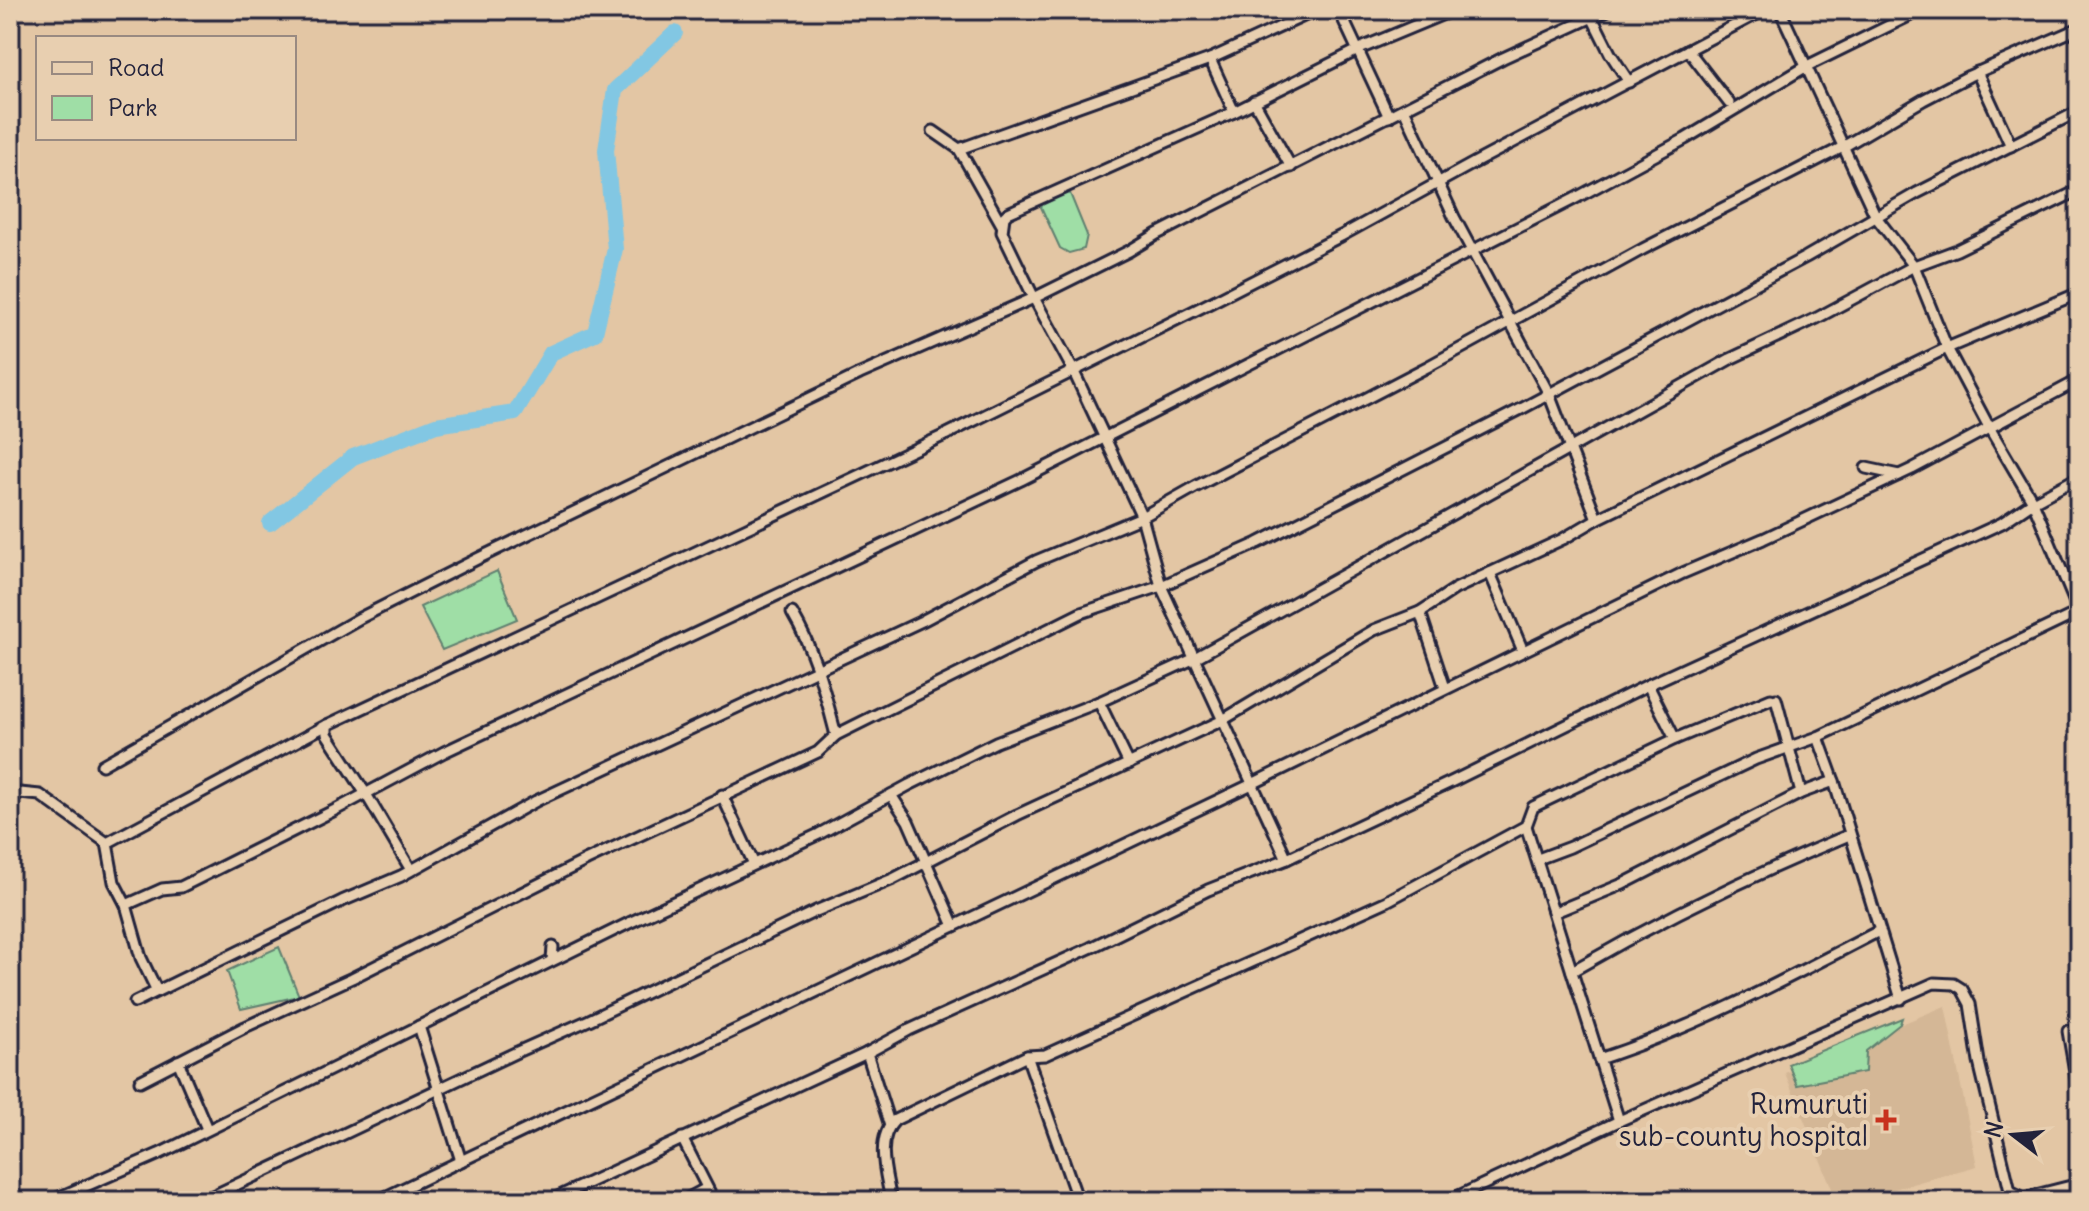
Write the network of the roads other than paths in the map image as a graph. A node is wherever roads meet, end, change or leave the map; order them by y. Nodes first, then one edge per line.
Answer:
1 (1317, 10) edge
2 (1339, 10) edge
3 (1453, 10) edge
4 (1608, 10) edge
5 (1764, 10) edge
6 (1780, 10) edge
7 (1921, 10) edge
8 (1592, 17) junction
9 (2079, 28) edge
10 (1358, 50) junction
11 (1688, 50) junction
12 (1210, 59) junction
13 (1807, 66) junction
14 (1977, 72) junction
15 (1629, 82) junction
16 (1254, 101) junction
17 (1729, 103) dead end
18 (1404, 109) junction
19 (2079, 111) edge
20 (1234, 112) junction
21 (1389, 117) junction
22 (933, 131) dead end
23 (2011, 146) junction
24 (1843, 147) junction
25 (959, 149) junction
26 (1291, 167) junction
27 (1437, 184) junction
28 (2079, 190) edge
29 (1876, 217) junction
30 (1002, 225) junction
31 (1472, 250) junction
32 (1914, 266) junction
33 (2079, 293) edge
34 (1034, 298) junction
35 (1510, 321) junction
36 (1947, 348) junction
37 (1073, 370) junction
38 (2079, 380) edge
39 (1549, 394) junction
40 (1990, 429) junction
41 (1106, 436) junction
42 (1571, 447) junction
43 (1866, 468) dead end
44 (1899, 475) junction
45 (2079, 477) edge
46 (2033, 502) junction
47 (1142, 517) junction
48 (1597, 519) junction
49 (1490, 573) junction
50 (1161, 586) junction
51 (1420, 612) junction
52 (2079, 612) edge
53 (792, 613) dead end
54 (1523, 651) junction
55 (1193, 659) junction
56 (819, 668) junction
57 (1648, 685) junction
58 (1445, 688) junction
59 (1099, 702) junction
60 (1221, 721) junction
61 (327, 725) junction
62 (836, 735) junction
63 (1818, 737) junction
64 (1675, 739) junction
65 (1789, 747) junction
66 (1129, 764) junction
67 (102, 765) dead end
68 (1834, 781) junction
69 (1252, 784) junction
70 (10, 792) edge
71 (1801, 793) junction
72 (366, 794) junction
73 (722, 795) junction
74 (891, 795) junction
75 (1526, 826) junction
76 (1849, 835) junction
77 (107, 843) junction
78 (1287, 859) junction
79 (1538, 859) junction
80 (925, 863) junction
81 (754, 864) junction
82 (411, 870) junction
83 (126, 905) junction
84 (1555, 912) junction
85 (954, 926) junction
86 (1879, 931) junction
87 (553, 947) dead end
88 (552, 960) junction
89 (1572, 971) junction
90 (157, 991) junction
91 (1901, 999) junction
92 (135, 1002) dead end
93 (419, 1026) junction
94 (2068, 1031) dead end
95 (867, 1053) junction
96 (1027, 1056) junction
97 (1599, 1059) junction
98 (178, 1061) junction
99 (140, 1081) dead end
100 (439, 1088) junction
101 (2079, 1095) edge
102 (1619, 1121) junction
103 (890, 1126) junction
104 (207, 1129) junction
105 (682, 1138) junction
106 (461, 1161) junction
107 (2079, 1184) edge
108 (707, 1188) junction
109 (207, 1200) edge
110 (51, 1201) edge
111 (377, 1201) edge
112 (549, 1201) edge
113 (683, 1201) edge
114 (714, 1201) edge
115 (891, 1201) edge
116 (1078, 1201) edge
117 (1448, 1201) edge

1 - 12 street
2 - 10 street
3 - 10 street
4 - 8 street
5 - 11 street
6 - 13 street
7 - 13 street
8 - 15 street
8 - 18 street
9 - 14 street
10 - 16 street
10 - 21 street
11 - 15 street
11 - 17 street
12 - 20 street
12 - 25 street
13 - 24 street
13 - 31 street
14 - 23 street
14 - 24 street
15 - 27 street
16 - 20 street
16 - 26 street
18 - 21 street
18 - 27 street
19 - 23 street
20 - 30 street
21 - 26 street
22 - 25 street
23 - 29 street
24 - 29 street
24 - 35 street
25 - 30 street
26 - 34 street
27 - 31 street
27 - 37 street
28 - 32 street
29 - 32 street
29 - 39 street
30 - 34 street
31 - 35 street
31 - 41 street
32 - 36 street
32 - 42 street
33 - 36 street
34 - 37 street
34 - 67 street
35 - 39 street
35 - 47 street
36 - 40 street
36 - 48 street
37 - 41 street
37 - 61 street
38 - 40 street
39 - 42 street
39 - 50 street
40 - 44 street
40 - 46 street
41 - 47 street
41 - 72 street
42 - 48 street
42 - 55 street
43 - 44 street
44 - 54 street
45 - 46 street
46 - 52 street
46 - 57 street
47 - 50 street
47 - 56 street
48 - 49 street
49 - 51 street
49 - 54 street
50 - 55 street
50 - 62 street
51 - 58 street
51 - 60 street
52 - 63 street
53 - 56 street
54 - 58 street
55 - 59 street
55 - 60 street
56 - 62 street
56 - 82 street
57 - 64 street
57 - 78 street
58 - 69 street
59 - 66 street
59 - 74 street
60 - 66 street
60 - 69 street
61 - 72 street
61 - 77 street
62 - 73 street
63 - 65 street
63 - 68 street
64 - 65 street
64 - 75 street
65 - 71 street
65 - 79 street
66 - 80 street
68 - 71 street
68 - 76 street
69 - 78 street
69 - 85 street
70 - 77 street
71 - 84 street
72 - 82 street
72 - 83 street
73 - 81 street
73 - 98 street
74 - 80 street
74 - 81 street
75 - 79 street
75 - 96 street
76 - 86 street
76 - 89 street
77 - 83 street
78 - 95 street
79 - 84 street
80 - 85 street
80 - 100 street
81 - 88 street
82 - 90 street
83 - 90 street
84 - 89 street
85 - 106 street
86 - 91 street
86 - 97 street
87 - 88 street
88 - 93 street
89 - 97 street
90 - 92 street
91 - 102 street
91 - 107 street
93 - 100 street
93 - 104 street
94 - 101 street
95 - 103 street
95 - 105 street
96 - 103 street
96 - 116 street
97 - 102 street
98 - 99 street
98 - 104 street
100 - 106 street
100 - 109 street
102 - 117 street
103 - 115 street
104 - 110 street
105 - 108 street
105 - 112 street
106 - 111 street
108 - 113 street
108 - 114 street

